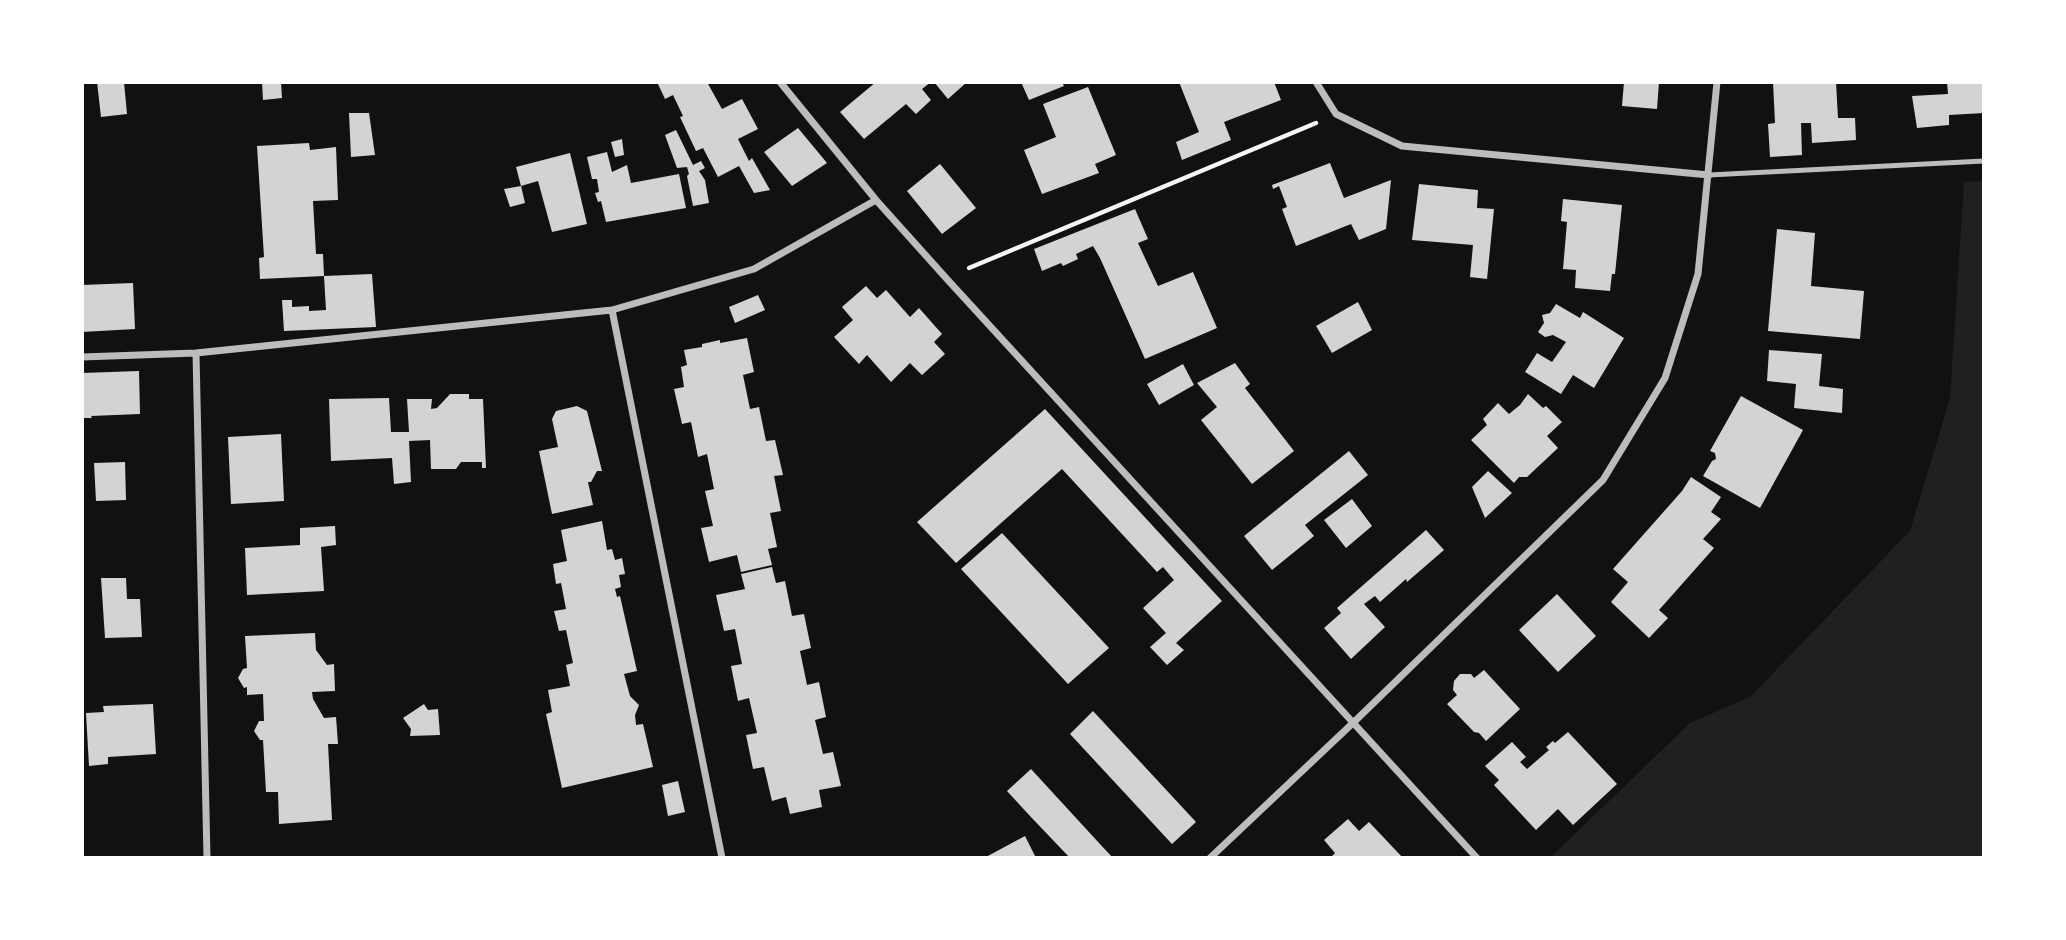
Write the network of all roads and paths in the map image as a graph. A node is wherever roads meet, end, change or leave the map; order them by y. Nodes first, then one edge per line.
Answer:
1 (780, 82) edge
2 (1316, 82) edge
3 (1717, 82) edge
4 (1336, 114) junction
5 (1984, 161) edge
6 (1709, 175) junction
7 (876, 200) junction
8 (946, 278) junction
9 (612, 310) junction
10 (196, 353) junction
11 (82, 357) edge
12 (1354, 722) junction
13 (207, 858) edge
14 (722, 858) edge
15 (1210, 858) edge
16 (1477, 858) edge

1 - 7 street
2 - 4 street
3 - 6 street
4 - 6 street
4 - 8 path
5 - 6 lane
6 - 12 street
7 - 8 street
7 - 9 street
8 - 12 street
9 - 10 street
9 - 14 street
10 - 11 street
10 - 13 street
12 - 15 street
12 - 16 street

